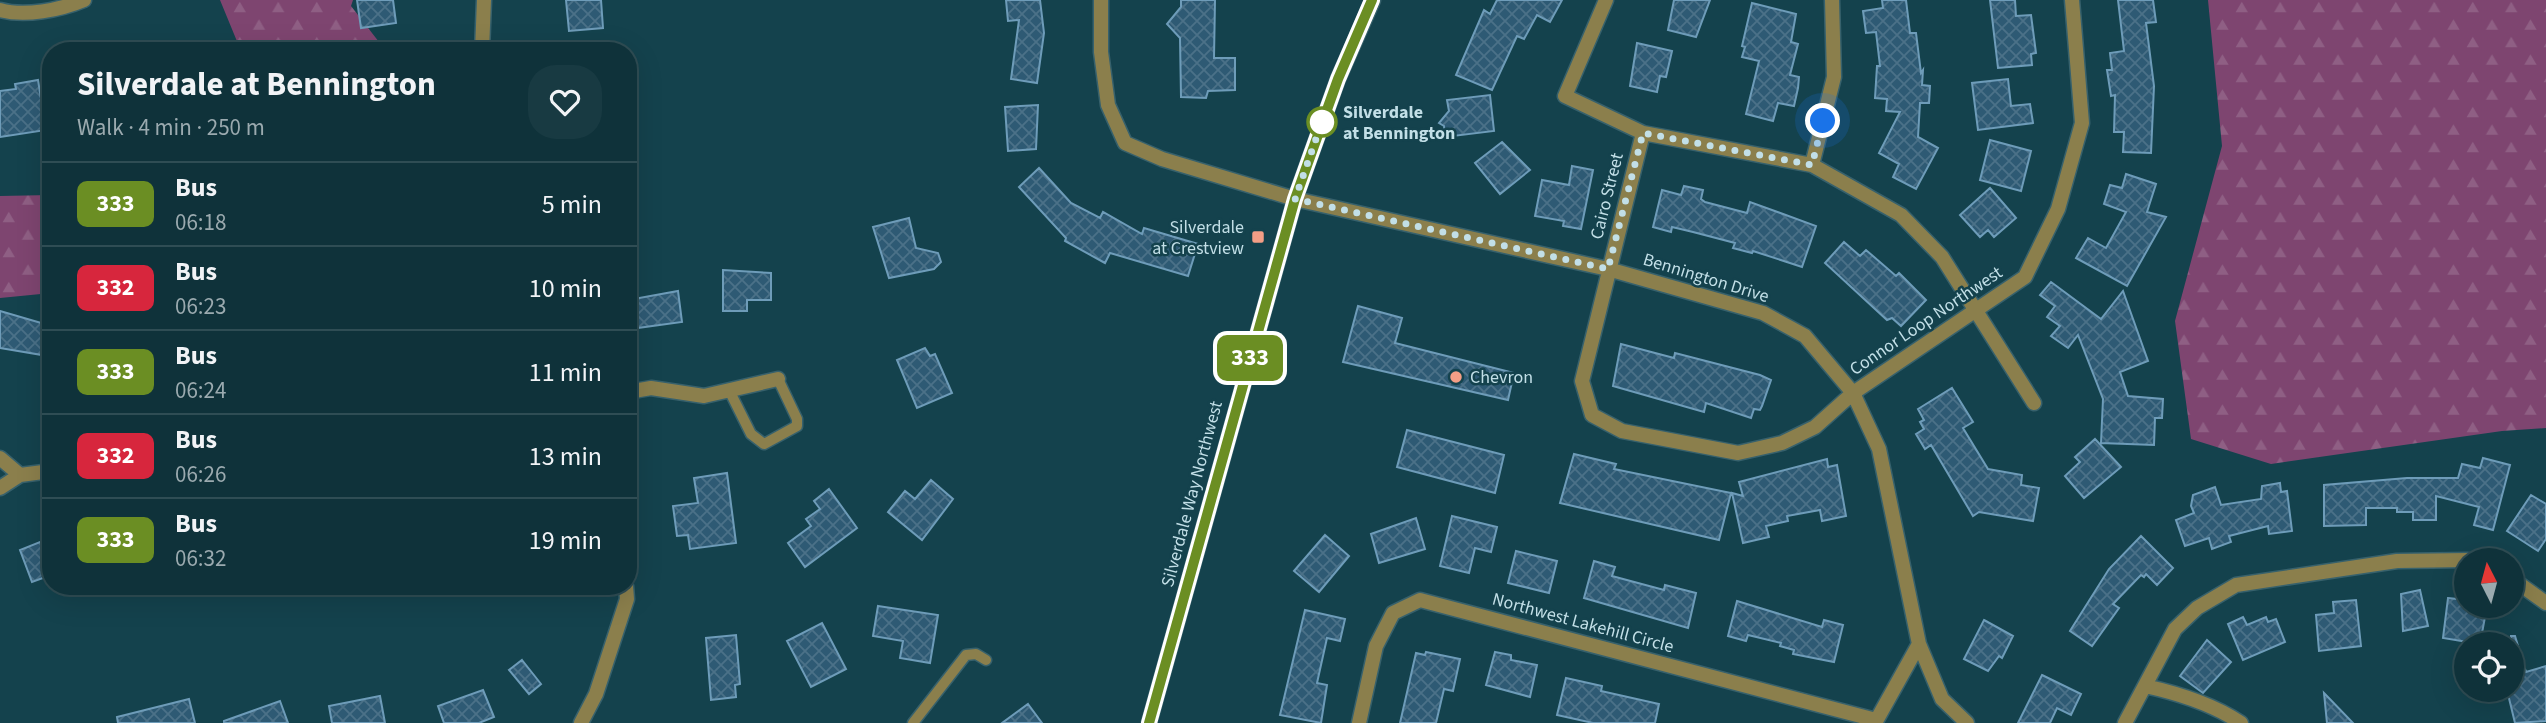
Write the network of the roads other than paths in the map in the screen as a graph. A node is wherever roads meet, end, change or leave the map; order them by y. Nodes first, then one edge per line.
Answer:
1 (84, 0) edge
2 (484, 0) edge
3 (1101, 0) edge
4 (1373, 0) edge
5 (1606, 0) edge
6 (1832, 0) edge
7 (2072, 0) edge
8 (0, 10) edge
9 (482, 42) edge
10 (1643, 133) junction
11 (1812, 165) junction
12 (1295, 199) junction
13 (1608, 269) junction
14 (1977, 312) junction
15 (778, 379) joint
16 (637, 390) edge
17 (729, 390) junction
18 (1853, 393) junction
19 (2034, 403) dead end
20 (0, 458) edge
21 (42, 472) edge
22 (20, 475) junction
23 (0, 488) edge
24 (2454, 560) edge
25 (2524, 587) edge
26 (627, 595) edge
27 (2546, 603) edge
28 (1919, 644) junction
29 (986, 660) dead end
30 (2145, 686) junction
31 (1876, 722) edge
32 (581, 723) edge
33 (913, 723) edge
34 (1149, 723) edge
35 (1359, 723) edge
36 (1967, 723) edge
37 (2125, 723) edge
38 (2241, 723) edge

1 - 8 street
2 - 9 street
3 - 12 street, Bennington Drive
4 - 12 main road, Silverdale Way Northwest
5 - 10 street
6 - 11 street
7 - 14 street, Connor Loop Northwest
10 - 11 street
10 - 13 street, Cairo Street
11 - 14 street
12 - 13 street, Bennington Drive
12 - 34 main road, Silverdale Way Northwest
13 - 18 street, Bennington Drive
13 - 18 street, Cairo Street
14 - 18 street, Connor Loop Northwest
14 - 19 street
15 - 17 street
15 - 17 lane
16 - 17 street
18 - 28 street, Bennington Drive
20 - 22 street
21 - 22 street
22 - 23 street
24 - 30 street
25 - 27 street
26 - 32 street
28 - 31 street
28 - 36 street, Bennington Drive
29 - 33 lane
30 - 37 street
30 - 38 street
31 - 35 street, Northwest Lakehill Circle

